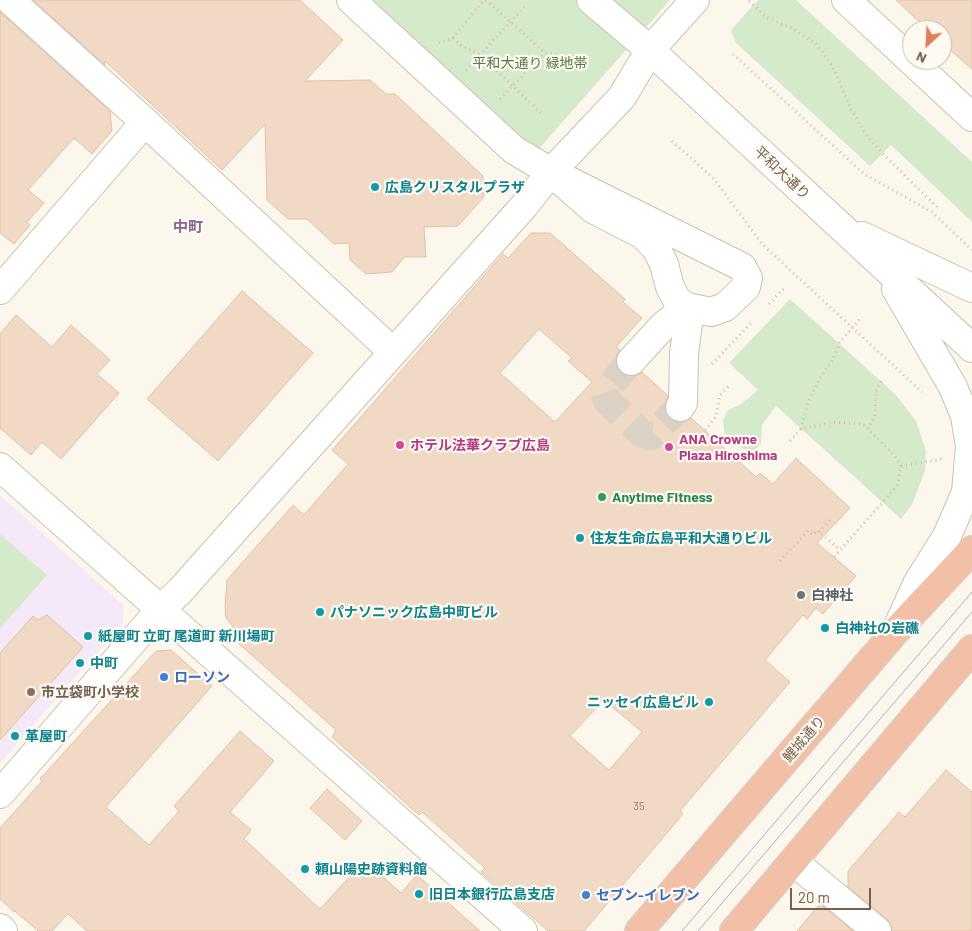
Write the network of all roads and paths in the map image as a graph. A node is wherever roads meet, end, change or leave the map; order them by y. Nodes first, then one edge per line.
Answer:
1 (10, 0) edge
2 (351, 0) edge
3 (485, 0) edge
4 (591, 0) edge
5 (695, 0) edge
6 (846, 0) edge
7 (749, 1) dead end
8 (527, 4) dead end
9 (510, 22) junction
10 (453, 38) junction
11 (437, 44) dead end
12 (650, 50) junction
13 (544, 53) junction
14 (732, 54) dead end
15 (480, 55) junction
16 (582, 58) dead end
17 (460, 76) dead end
18 (514, 87) junction
19 (500, 100) dead end
20 (542, 114) dead end
21 (972, 117) edge
22 (145, 122) junction
23 (672, 141) dead end
24 (551, 172) junction
25 (937, 206) dead end
26 (840, 226) junction
27 (972, 250) edge
28 (882, 265) junction
29 (786, 286) dead end
30 (972, 288) edge
31 (0, 290) edge
32 (766, 307) dead end
33 (691, 308) junction
34 (861, 318) dead end
35 (753, 321) dead end
36 (852, 327) junction
37 (972, 348) edge
38 (393, 352) junction
39 (631, 361) tunnel mouth
40 (709, 368) dead end
41 (883, 378) dead end
42 (729, 386) dead end
43 (924, 394) dead end
44 (680, 407) tunnel mouth
45 (801, 429) junction
46 (868, 429) junction
47 (705, 430) dead end
48 (790, 441) dead end
49 (943, 459) dead end
50 (900, 466) junction
51 (0, 467) edge
52 (831, 519) dead end
53 (819, 532) junction
54 (840, 550) junction
55 (972, 550) edge
56 (834, 557) dead end
57 (780, 561) dead end
58 (160, 610) junction
59 (895, 632) junction
60 (972, 649) edge
61 (0, 794) edge
62 (793, 861) junction
63 (0, 928) edge
64 (3, 931) edge
65 (523, 931) edge
66 (639, 931) edge
67 (734, 931) edge
68 (877, 931) edge

1 - 22 street
2 - 24 street
3 - 9 path
3 - 10 path
4 - 12 street, 平和大通り
5 - 12 street
6 - 21 street
7 - 25 path
8 - 9 path
9 - 13 path
9 - 15 path
10 - 11 path
10 - 15 path
12 - 24 street
12 - 26 street, 平和大通り
13 - 16 path
13 - 18 path
14 - 27 path
15 - 17 path
15 - 18 path
18 - 19 path
18 - 20 path
22 - 31 street
22 - 38 street
23 - 36 path
24 - 33 street
24 - 33 street
24 - 38 street
26 - 28 street, 平和大通り
26 - 30 street
28 - 37 street, 平和大通り
28 - 59 street
29 - 32 path
33 - 39 street
33 - 44 street
34 - 36 path
35 - 40 path
36 - 43 path
36 - 45 path
38 - 58 street
41 - 46 path
42 - 47 path
45 - 46 path
45 - 48 path
46 - 50 path
49 - 50 path
50 - 54 path
51 - 58 street
52 - 53 path
53 - 54 path
53 - 57 path
54 - 56 path
55 - 59 highway, 鯉城通り
58 - 61 street
58 - 65 street
59 - 66 highway, 鯉城通り
60 - 62 highway
62 - 67 highway
62 - 68 street
63 - 64 street

